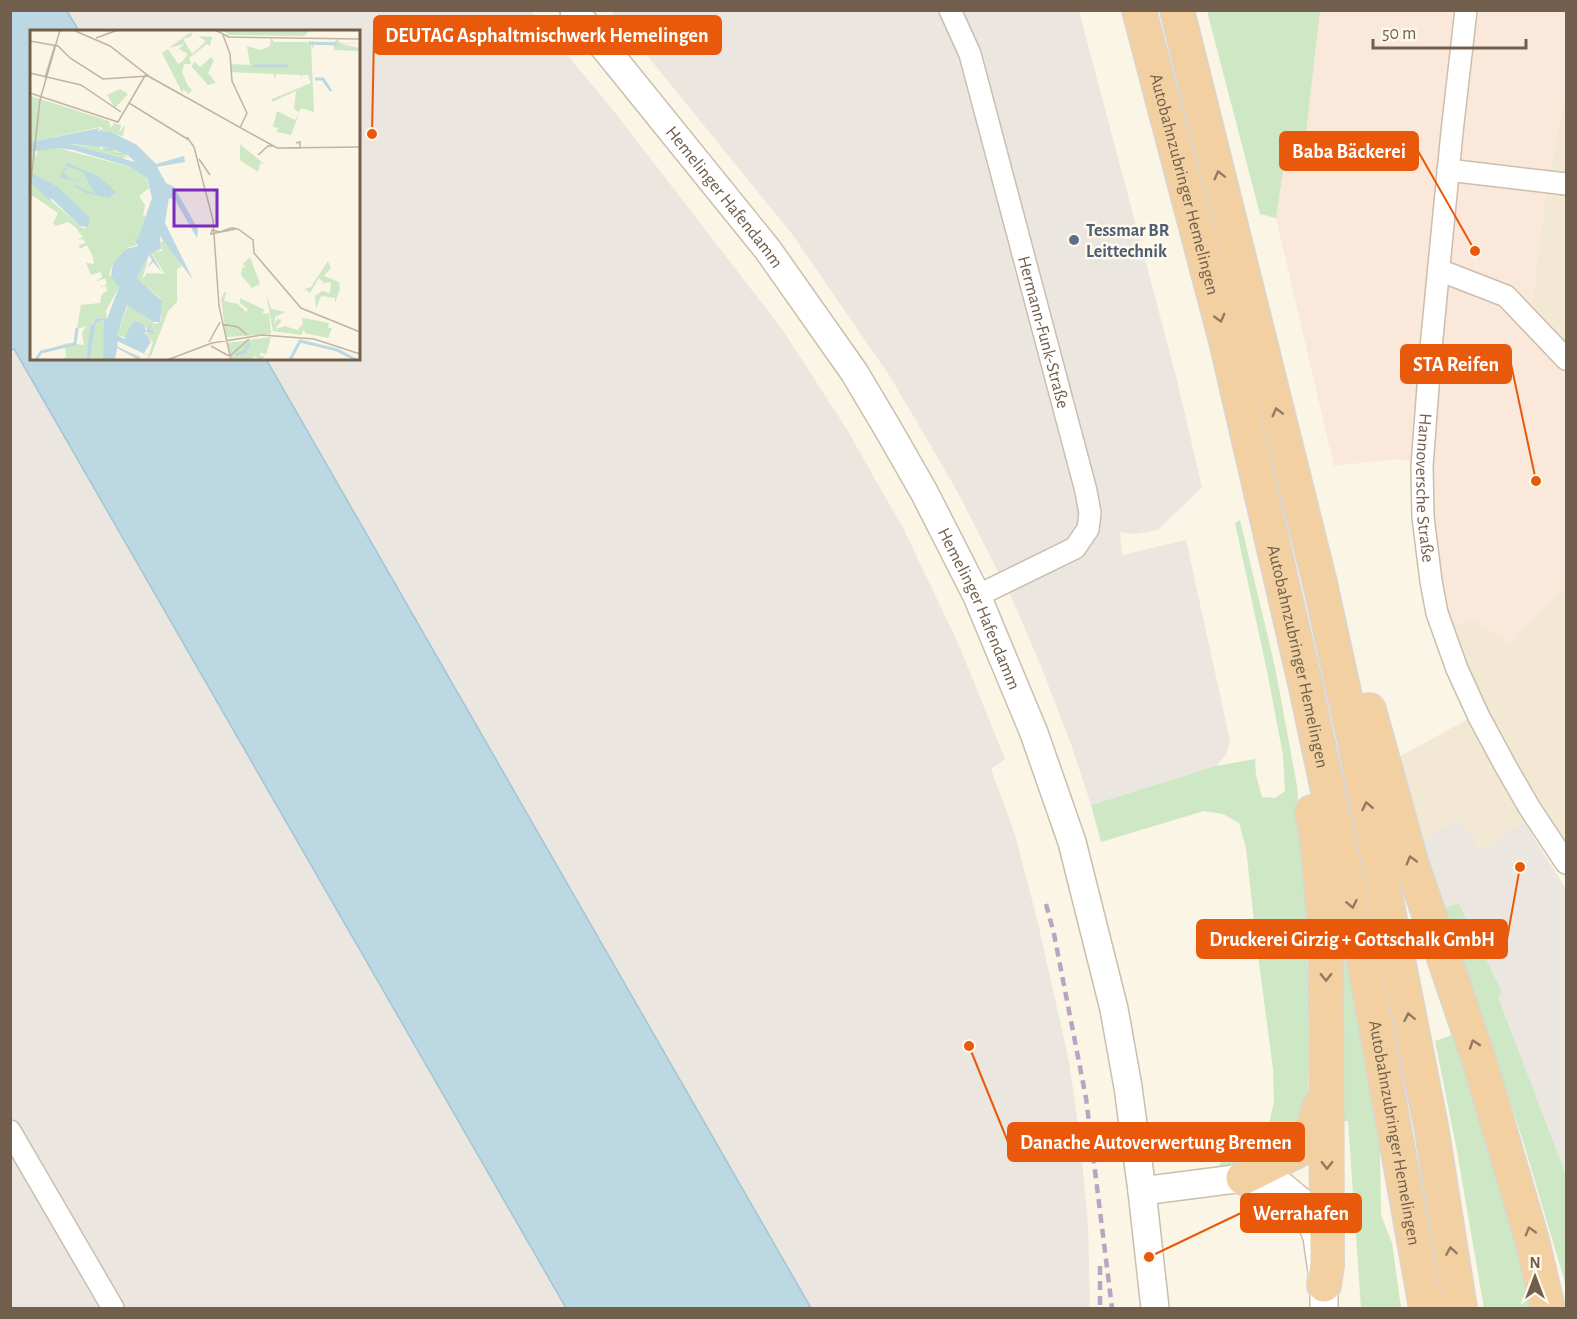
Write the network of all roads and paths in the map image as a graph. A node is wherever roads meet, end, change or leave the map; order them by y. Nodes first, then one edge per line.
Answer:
1 (574, 10) edge
2 (950, 10) edge
3 (1138, 10) edge
4 (1466, 10) edge
5 (1182, 18) edge
6 (1448, 170) junction
7 (1566, 184) edge
8 (1439, 270) junction
9 (1566, 359) edge
10 (1319, 579) junction
11 (977, 596) junction
12 (1305, 683) junction
13 (1566, 863) edge
14 (1326, 1086) junction
15 (10, 1131) edge
16 (1243, 1178) junction
17 (1142, 1191) junction
18 (1324, 1297) edge
19 (113, 1308) edge
20 (1155, 1308) edge
21 (1426, 1308) edge
22 (1460, 1308) edge
23 (1548, 1308) edge

1 - 11 street, Hemelinger Hafendamm
2 - 11 street, Hermann-Funk-Straße
3 -> 12 highway, Autobahnzubringer Hemelingen
4 - 6 street, Hannoversche Straße
10 -> 5 highway, Autobahnzubringer Hemelingen
6 - 7 street
6 - 8 street, Hannoversche Straße
8 - 9 street
8 - 13 street, Hannoversche Straße
22 -> 10 highway, Autobahnzubringer Hemelingen
23 -> 10 highway
11 - 17 street, Hemelinger Hafendamm
12 -> 14 highway
12 -> 21 highway, Autobahnzubringer Hemelingen
14 - 16 highway
14 -> 18 highway
15 - 19 street
16 - 17 street
16 - 18 street
17 - 20 street, Hemelinger Hafendamm

